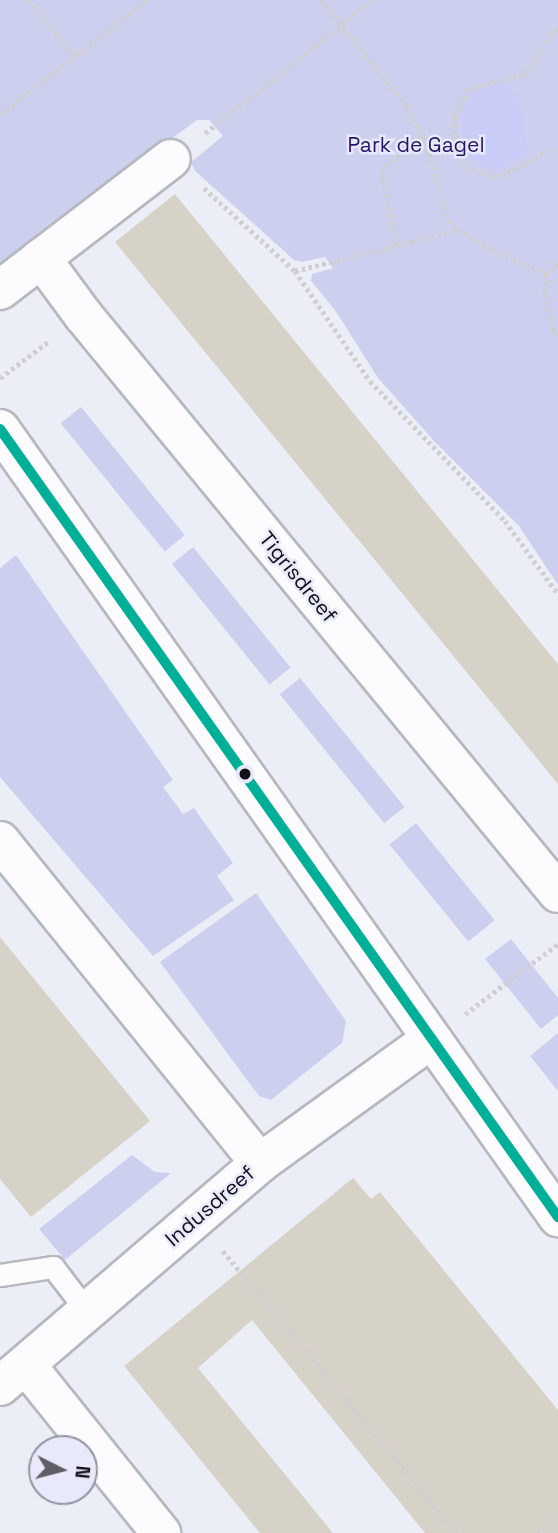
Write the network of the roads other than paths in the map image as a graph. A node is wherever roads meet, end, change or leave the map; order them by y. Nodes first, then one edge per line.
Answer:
1 (171, 159) road end
2 (41, 258) junction
3 (0, 290) edge
4 (5, 448) edge
5 (0, 841) edge
6 (558, 893) edge
7 (430, 1039) junction
8 (260, 1163) junction
9 (558, 1217) edge
10 (0, 1275) edge
11 (86, 1310) junction
12 (13, 1376) edge
13 (161, 1533) edge

1 - 2 street
2 - 3 street
2 - 6 street, Tigrisdreef
4 - 7 street
5 - 8 street
7 - 8 street, Indusdreef
7 - 9 street
8 - 11 street, Indusdreef
10 - 11 lane
11 - 12 street, Indusdreef
12 - 13 street

